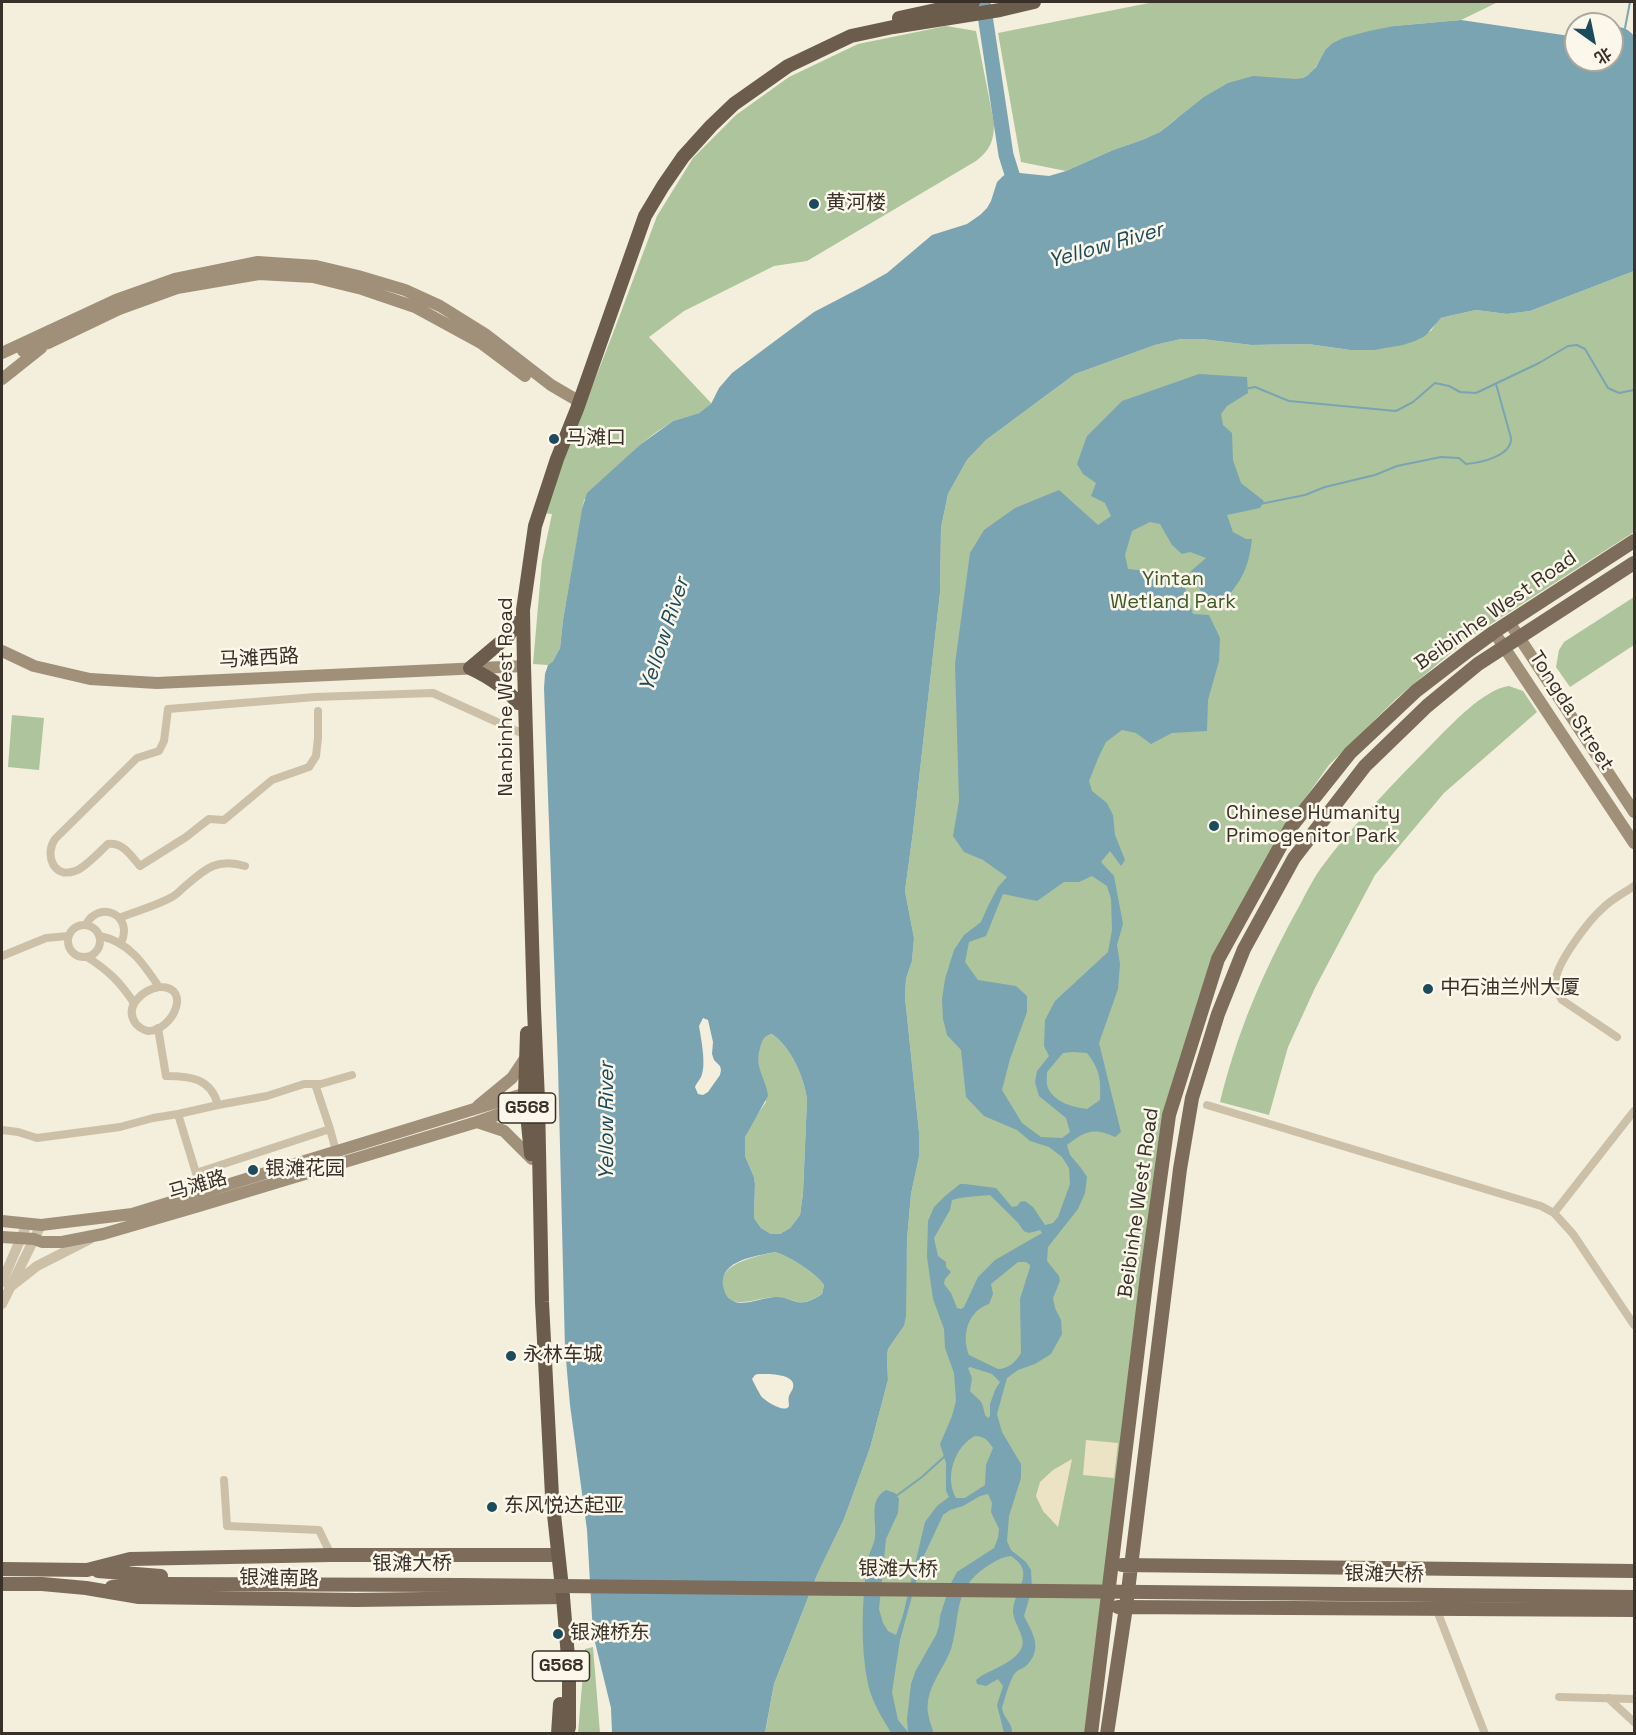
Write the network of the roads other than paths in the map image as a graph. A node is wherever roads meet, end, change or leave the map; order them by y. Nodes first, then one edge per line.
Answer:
1 (1034, 2) edge
2 (973, 6) edge
3 (48, 343) junction
4 (4, 351) edge
5 (2, 379) edge
6 (576, 404) junction
7 (1635, 541) edge
8 (1635, 563) edge
9 (1509, 622) junction
10 (516, 623) junction
11 (1494, 632) junction
12 (1519, 638) junction
13 (1506, 646) junction
14 (2, 651) edge
15 (520, 666) junction
16 (470, 669) junction
17 (518, 703) junction
18 (318, 711) dead end
19 (519, 732) junction
20 (1635, 813) edge
21 (1635, 843) edge
22 (245, 866) dead end
23 (1635, 886) edge
24 (119, 918) junction
25 (86, 924) junction
26 (68, 936) junction
27 (100, 936) junction
28 (121, 943) junction
29 (2, 956) edge
30 (87, 957) junction
31 (159, 987) junction
32 (134, 1003) junction
33 (158, 1028) junction
34 (1617, 1037) dead end
35 (526, 1056) junction
36 (352, 1075) dead end
37 (315, 1084) junction
38 (532, 1097) junction
39 (218, 1105) junction
40 (1207, 1105) dead end
41 (1635, 1111) edge
42 (178, 1114) junction
43 (475, 1116) junction
44 (330, 1129) junction
45 (2, 1130) edge
46 (336, 1151) junction
47 (532, 1159) junction
48 (1554, 1213) junction
49 (2, 1221) edge
50 (27, 1224) junction
51 (41, 1225) junction
52 (103, 1234) junction
53 (2, 1237) edge
54 (20, 1238) junction
55 (33, 1239) junction
56 (5, 1285) edge
57 (2, 1304) edge
58 (1635, 1325) edge
59 (224, 1480) dead end
60 (331, 1555) junction
61 (555, 1555) junction
62 (1111, 1564) junction
63 (1131, 1565) junction
64 (2, 1569) edge
65 (87, 1570) junction
66 (1635, 1571) edge
67 (161, 1580) junction
68 (2, 1584) edge
69 (86, 1588) junction
70 (1635, 1589) edge
71 (560, 1597) junction
72 (1635, 1597) edge
73 (1107, 1607) junction
74 (1126, 1607) junction
75 (1436, 1608) junction
76 (1635, 1610) edge
77 (1559, 1697) dead end
78 (1608, 1698) junction
79 (1635, 1699) edge
80 (1635, 1722) edge
81 (558, 1734) edge
82 (567, 1734) edge
83 (1091, 1734) edge
84 (1107, 1734) edge
85 (1485, 1734) edge

1 - 2 highway, Nanbinhe West Road / G568
2 - 6 highway, Nanbinhe West Road / G568
3 - 4 main road
3 - 5 main road
3 - 6 main road
4 - 6 main road
6 - 10 highway, Nanbinhe West Road / G568
6 - 15 highway, Nanbinhe West Road / G568
7 - 9 main road, Beibinhe West Road
8 - 12 main road, Beibinhe West Road
9 - 11 main road, Beibinhe West Road
9 - 12 main road, Tongda Street
10 - 15 highway, Nanbinhe West Road / G568
10 - 16 highway
11 - 13 main road, Tongda Street
11 - 62 main road, Beibinhe West Road
12 - 13 main road, Beibinhe West Road
12 - 20 main road, Tongda Street
13 - 21 main road, Tongda Street
13 - 63 main road, Beibinhe West Road
14 - 16 main road, 马滩西路
15 - 16 main road, 马滩西路
15 - 17 highway, Nanbinhe West Road / G568
15 - 38 highway, Nanbinhe West Road / G568
16 - 17 highway
17 - 19 highway, Nanbinhe West Road / G568
18 - 19 street
19 - 35 highway, Nanbinhe West Road / G568
22 - 24 street
23 - 34 street
24 - 25 street
24 - 28 street
25 - 26 street
25 - 27 street
26 - 29 street
26 - 30 street
27 - 28 street
27 - 30 street
28 - 31 street
30 - 32 street
31 - 32 street
31 - 33 street
32 - 33 street
33 - 39 street
35 - 38 highway, Nanbinhe West Road / G568
35 - 43 main road
36 - 37 street
37 - 39 street
37 - 44 street
38 - 43 main road, 马滩路
38 - 47 highway, Nanbinhe West Road / G568
38 - 61 highway, Nanbinhe West Road / G568
39 - 42 street
40 - 48 street
41 - 48 street
42 - 44 street
42 - 45 street
43 - 46 main road, 马滩路
43 - 47 main road
43 - 52 main road, 马滩路
44 - 46 street
46 - 51 main road, 马滩路
47 - 61 highway, Nanbinhe West Road / G568
48 - 58 street
49 - 50 main road, 马滩路
50 - 51 main road, 马滩路
50 - 54 street
51 - 55 street
52 - 55 main road, 马滩路
52 - 56 street
53 - 54 main road, 马滩路
54 - 55 main road, 马滩路
54 - 56 street
55 - 56 street
56 - 57 street
59 - 60 street
60 - 61 main road, 银滩南路
60 - 65 main road, 银滩南路
61 - 71 highway, G568
62 - 63 main road
62 - 73 main road, Beibinhe West Road
63 - 66 main road
63 - 74 main road, Beibinhe West Road
64 - 65 main road, 银滩南路
65 - 67 main road
67 - 69 main road
67 - 70 main road, 银滩大桥
67 - 72 main road, 银滩大桥, bridge
68 - 69 main road, 银滩南路
69 - 71 main road, 银滩南路
71 - 81 highway, G568
71 - 82 highway, G568
73 - 74 main road
73 - 83 main road, Beibinhe West Road
74 - 75 main road
74 - 84 main road, Beibinhe West Road
75 - 76 main road
75 - 85 street
77 - 78 street
78 - 79 street
78 - 80 street

